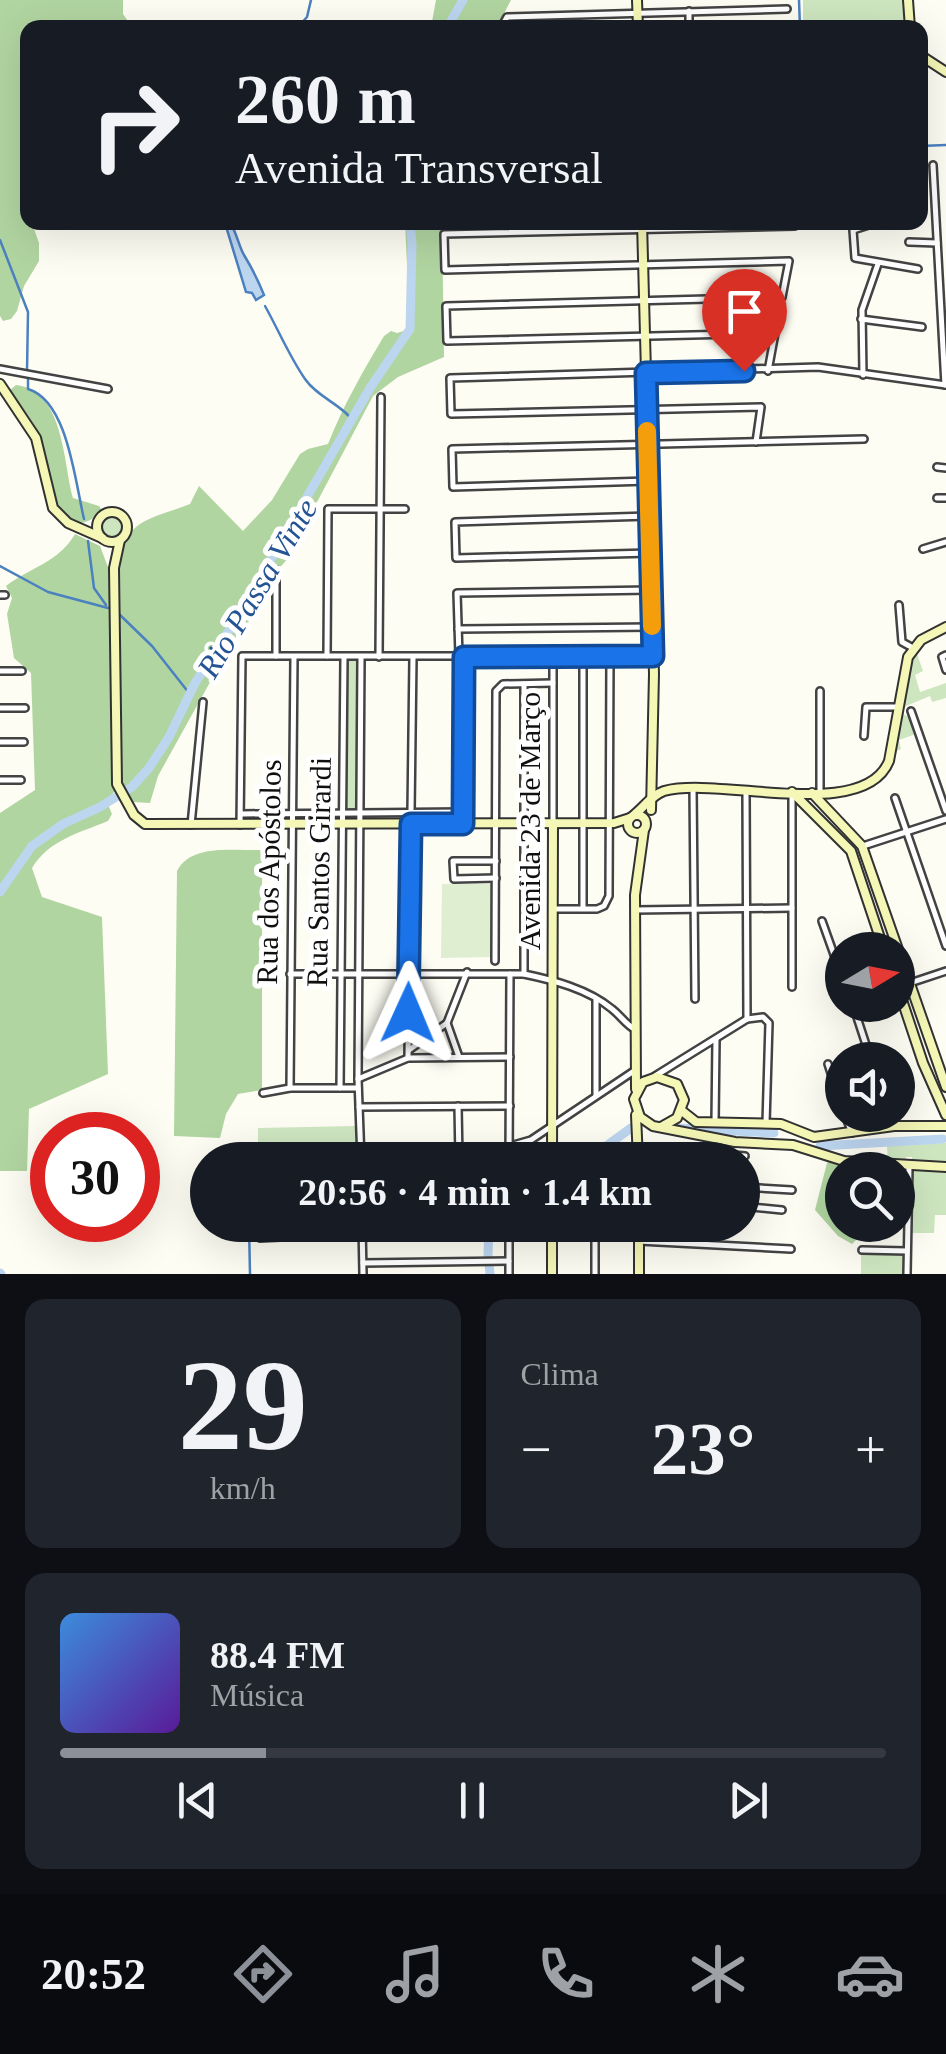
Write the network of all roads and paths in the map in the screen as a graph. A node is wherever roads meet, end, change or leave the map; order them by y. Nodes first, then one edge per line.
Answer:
1 (637, 0) edge
2 (786, 9) dead end
3 (688, 11) junction
4 (637, 12) junction
5 (505, 20) edge
6 (638, 20) edge
7 (689, 20) edge
8 (933, 165) dead end
9 (543, 230) edge
10 (642, 230) edge
11 (855, 230) edge
12 (910, 242) dead end
13 (937, 243) junction
14 (643, 264) junction
15 (878, 264) junction
16 (918, 269) dead end
17 (644, 300) junction
18 (860, 319) junction
19 (922, 327) dead end
20 (645, 337) junction
21 (768, 370) junction
22 (3, 371) edge
23 (646, 373) junction
24 (863, 375) junction
25 (0, 384) edge
26 (946, 385) edge
27 (108, 389) dead end
28 (381, 397) dead end
29 (647, 409) junction
30 (864, 439) dead end
31 (756, 442) junction
32 (648, 445) junction
33 (937, 468) dead end
34 (946, 468) edge
35 (648, 481) junction
36 (937, 498) dead end
37 (946, 498) edge
38 (380, 509) junction
39 (405, 509) dead end
40 (649, 516) junction
41 (99, 520) junction
42 (76, 527) junction
43 (104, 539) junction
44 (120, 540) junction
45 (946, 542) edge
46 (922, 549) dead end
47 (650, 553) junction
48 (114, 568) junction
49 (276, 570) dead end
50 (651, 590) junction
51 (899, 605) dead end
52 (652, 626) junction
53 (946, 627) edge
54 (458, 629) junction
55 (913, 648) junction
56 (276, 656) junction
57 (294, 656) junction
58 (327, 656) junction
59 (582, 656) junction
60 (610, 656) junction
61 (653, 656) junction
62 (944, 656) edge
63 (344, 657) junction
64 (361, 657) junction
65 (379, 657) junction
66 (413, 657) junction
67 (462, 657) junction
68 (553, 663) dead end
69 (946, 670) edge
70 (0, 671) edge
71 (22, 671) dead end
72 (553, 682) junction
73 (524, 684) junction
74 (820, 691) dead end
75 (202, 702) dead end
76 (898, 707) junction
77 (0, 708) edge
78 (25, 708) dead end
79 (912, 711) dead end
80 (864, 736) dead end
81 (0, 742) edge
82 (24, 742) dead end
83 (0, 780) edge
84 (21, 780) dead end
85 (694, 787) junction
86 (676, 790) junction
87 (746, 791) junction
88 (792, 792) junction
89 (654, 793) junction
90 (816, 793) junction
91 (843, 794) junction
92 (895, 798) dead end
93 (652, 810) junction
94 (360, 812) junction
95 (411, 812) junction
96 (464, 812) junction
97 (292, 813) junction
98 (342, 813) junction
99 (240, 814) junction
100 (831, 815) junction
101 (946, 815) edge
102 (632, 816) junction
103 (582, 823) junction
104 (612, 823) junction
105 (342, 824) junction
106 (360, 824) junction
107 (411, 824) junction
108 (463, 824) junction
109 (496, 824) junction
110 (524, 824) junction
111 (553, 824) junction
112 (191, 825) junction
113 (240, 825) junction
114 (292, 825) junction
115 (645, 826) junction
116 (631, 831) junction
117 (906, 832) junction
118 (862, 846) junction
119 (638, 855) junction
120 (496, 860) junction
121 (857, 868) junction
122 (496, 878) junction
123 (878, 890) junction
124 (553, 908) junction
125 (747, 908) junction
126 (792, 908) junction
127 (582, 909) junction
128 (635, 910) junction
129 (694, 910) junction
130 (822, 921) dead end
131 (826, 932) edge
132 (879, 932) edge
133 (892, 932) edge
134 (946, 946) edge
135 (496, 961) dead end
136 (946, 971) edge
137 (467, 972) junction
138 (290, 974) junction
139 (510, 974) junction
140 (524, 974) junction
141 (340, 975) junction
142 (358, 975) junction
143 (409, 976) junction
144 (552, 980) junction
145 (915, 981) edge
146 (792, 987) dead end
147 (915, 998) edge
148 (694, 999) dead end
149 (596, 1000) junction
150 (922, 1018) junction
151 (747, 1019) junction
152 (909, 1022) joint
153 (448, 1023) junction
154 (636, 1030) junction
155 (716, 1039) junction
156 (408, 1054) junction
157 (459, 1057) junction
158 (510, 1057) junction
159 (937, 1061) junction
160 (924, 1063) junction
161 (672, 1064) junction
162 (634, 1074) junction
163 (653, 1077) junction
164 (666, 1078) junction
165 (358, 1079) junction
166 (640, 1086) junction
167 (946, 1087) edge
168 (290, 1088) junction
169 (340, 1088) junction
170 (358, 1088) junction
171 (263, 1093) dead end
172 (596, 1095) junction
173 (458, 1106) junction
174 (510, 1106) junction
175 (359, 1107) junction
176 (636, 1110) junction
177 (682, 1110) junction
178 (946, 1115) edge
179 (552, 1122) junction
180 (646, 1122) junction
181 (715, 1123) junction
182 (766, 1123) junction
183 (661, 1126) junction
184 (915, 1126) edge
185 (946, 1126) edge
186 (842, 1132) edge
187 (636, 1133) junction
188 (800, 1134) junction
189 (814, 1138) junction
190 (362, 1142) edge
191 (458, 1142) edge
192 (510, 1142) edge
193 (523, 1142) edge
194 (552, 1142) edge
195 (637, 1142) edge
196 (793, 1145) junction
197 (811, 1152) junction
198 (825, 1156) edge
199 (915, 1167) edge
200 (946, 1167) edge
201 (760, 1188) edge
202 (792, 1190) dead end
203 (760, 1208) edge
204 (782, 1210) dead end
205 (362, 1242) edge
206 (510, 1242) edge
207 (552, 1242) edge
208 (596, 1242) edge
209 (639, 1242) joint
210 (908, 1242) edge
211 (791, 1249) dead end
212 (862, 1250) dead end
213 (908, 1251) junction
214 (509, 1261) junction
215 (363, 1263) junction
216 (363, 1274) edge
217 (509, 1274) edge
218 (552, 1274) edge
219 (595, 1274) edge
220 (639, 1274) edge
221 (907, 1274) edge

1 - 4 main road
2 - 3 street
3 - 4 street
3 - 7 street
4 - 5 street
4 - 6 main road
8 - 13 street
9 - 14 street
10 - 14 main road
11 - 15 street
12 - 13 street
13 - 26 street
14 - 17 main road
14 - 17 street
15 - 16 street
15 - 18 street
17 - 20 main road
17 - 20 street
18 - 19 street
18 - 24 street
20 - 21 street
20 - 23 main road
21 - 23 street
21 - 24 street
22 - 27 street
23 - 29 main road
23 - 29 street
24 - 26 street
25 - 42 main road
28 - 38 street
29 - 31 street
29 - 32 main road
30 - 31 street
31 - 32 street
32 - 35 main road
32 - 35 street
33 - 34 street
35 - 40 main road
36 - 37 street
38 - 39 street
38 - 58 street
38 - 65 street
40 - 47 main road
40 - 47 street
41 - 42 main road
41 - 43 main road
41 - 44 main road
42 - 43 main road
43 - 44 main road
43 - 48 main road
44 - 48 main road
45 - 46 street
47 - 50 main road
48 - 112 main road
49 - 56 street
50 - 52 main road
50 - 54 street
51 - 55 street
52 - 54 street
52 - 61 main road
53 - 55 main road
54 - 67 street
55 - 76 main road
56 - 57 street
56 - 99 street
57 - 58 street
57 - 97 street, Rua dos Apóstolos
58 - 63 street
59 - 60 street
59 - 67 street
59 - 103 street
60 - 61 street
60 - 104 street
61 - 89 main road
62 - 69 street
63 - 64 street
63 - 98 street, Rua Santos Girardi
64 - 65 street
64 - 94 street
65 - 66 street
66 - 67 street
66 - 95 street
67 - 96 street
68 - 72 street, Avenida 23 de Março
70 - 71 street
72 - 73 street
72 - 111 street, Avenida 23 de Março
73 - 109 street
73 - 110 street
74 - 90 street
75 - 112 street
76 - 80 street
76 - 91 main road
77 - 78 street
79 - 101 street
81 - 82 street
83 - 84 street
85 - 86 main road
85 - 87 main road
85 - 129 street
86 - 89 main road
86 - 93 main road
87 - 88 main road
87 - 125 street
88 - 90 main road
88 - 121 main road
88 - 126 street
89 - 93 main road
89 - 102 main road
90 - 91 main road
90 - 100 main road
91 - 100 main road
92 - 117 street
93 - 115 main road
94 - 95 street
94 - 98 street
94 - 106 street
95 - 96 street
96 - 108 street
97 - 98 street
97 - 99 street
97 - 114 street, Rua dos Apóstolos
98 - 105 street, Rua Santos Girardi
99 - 113 street
100 - 118 main road
101 - 117 street
102 - 104 main road
102 - 115 main road
102 - 116 main road
103 - 104 main road
103 - 111 main road
103 - 127 street
104 - 116 main road
104 - 127 street
105 - 106 main road
105 - 114 main road
105 - 141 street, Rua Santos Girardi
106 - 107 main road
106 - 142 street
107 - 108 main road
107 - 143 street
108 - 109 main road
109 - 110 main road
109 - 120 street
110 - 111 main road
110 - 140 street
111 - 124 main road, Avenida 23 de Março
112 - 113 main road
113 - 114 main road
114 - 138 street, Rua dos Apóstolos
115 - 116 main road
115 - 119 main road
116 - 119 main road
117 - 118 street
117 - 134 street
118 - 123 main road
119 - 128 main road
120 - 122 street
120 - 122 street
121 - 123 main road
121 - 132 main road
122 - 135 street
123 - 133 main road
124 - 127 street
124 - 144 main road, Avenida 23 de Março
125 - 126 street
125 - 129 street
125 - 151 street
126 - 146 street
128 - 129 street
128 - 154 main road
129 - 148 street
130 - 131 street
136 - 145 street
137 - 139 street
137 - 143 street
137 - 153 street
138 - 141 street
138 - 168 street, Rua dos Apóstolos
139 - 140 street
139 - 158 street
140 - 144 street
141 - 142 street
141 - 169 street, Rua Santos Girardi
142 - 143 street
142 - 165 street
143 - 156 street
144 - 149 street
144 - 179 main road, Avenida 23 de Março
147 - 150 main road
149 - 154 street
149 - 172 street
150 - 152 main road
150 - 159 main road
151 - 155 street
151 - 182 street
152 - 160 main road
153 - 156 street
153 - 157 street
154 - 162 main road
155 - 161 street
155 - 181 street
156 - 157 street
156 - 165 street
157 - 158 street
158 - 174 street
159 - 160 main road
159 - 167 main road
160 - 178 main road
161 - 163 street
161 - 164 street
162 - 166 main road
162 - 172 street
163 - 164 main road
163 - 166 main road
164 - 177 main road
165 - 170 street
166 - 176 main road
168 - 169 street
168 - 171 street
169 - 170 street
170 - 175 street
172 - 179 street
173 - 174 street
173 - 175 street
173 - 191 street
174 - 192 street
175 - 190 street
176 - 180 main road
176 - 187 main road
177 - 181 main road
177 - 183 main road
179 - 193 street
179 - 194 main road, Avenida 23 de Março
180 - 183 main road
180 - 187 main road
181 - 182 main road
182 - 188 main road
183 - 196 main road
184 - 185 main road
186 - 189 main road
187 - 195 main road
188 - 189 main road
188 - 196 main road
189 - 197 main road
196 - 197 main road
197 - 198 main road
199 - 200 main road
201 - 202 street
203 - 204 street
205 - 215 street
206 - 214 street
207 - 218 main road
208 - 219 street
209 - 211 street
209 - 220 main road
210 - 213 street
212 - 213 street
213 - 221 street
214 - 215 street
214 - 217 street
215 - 216 street

